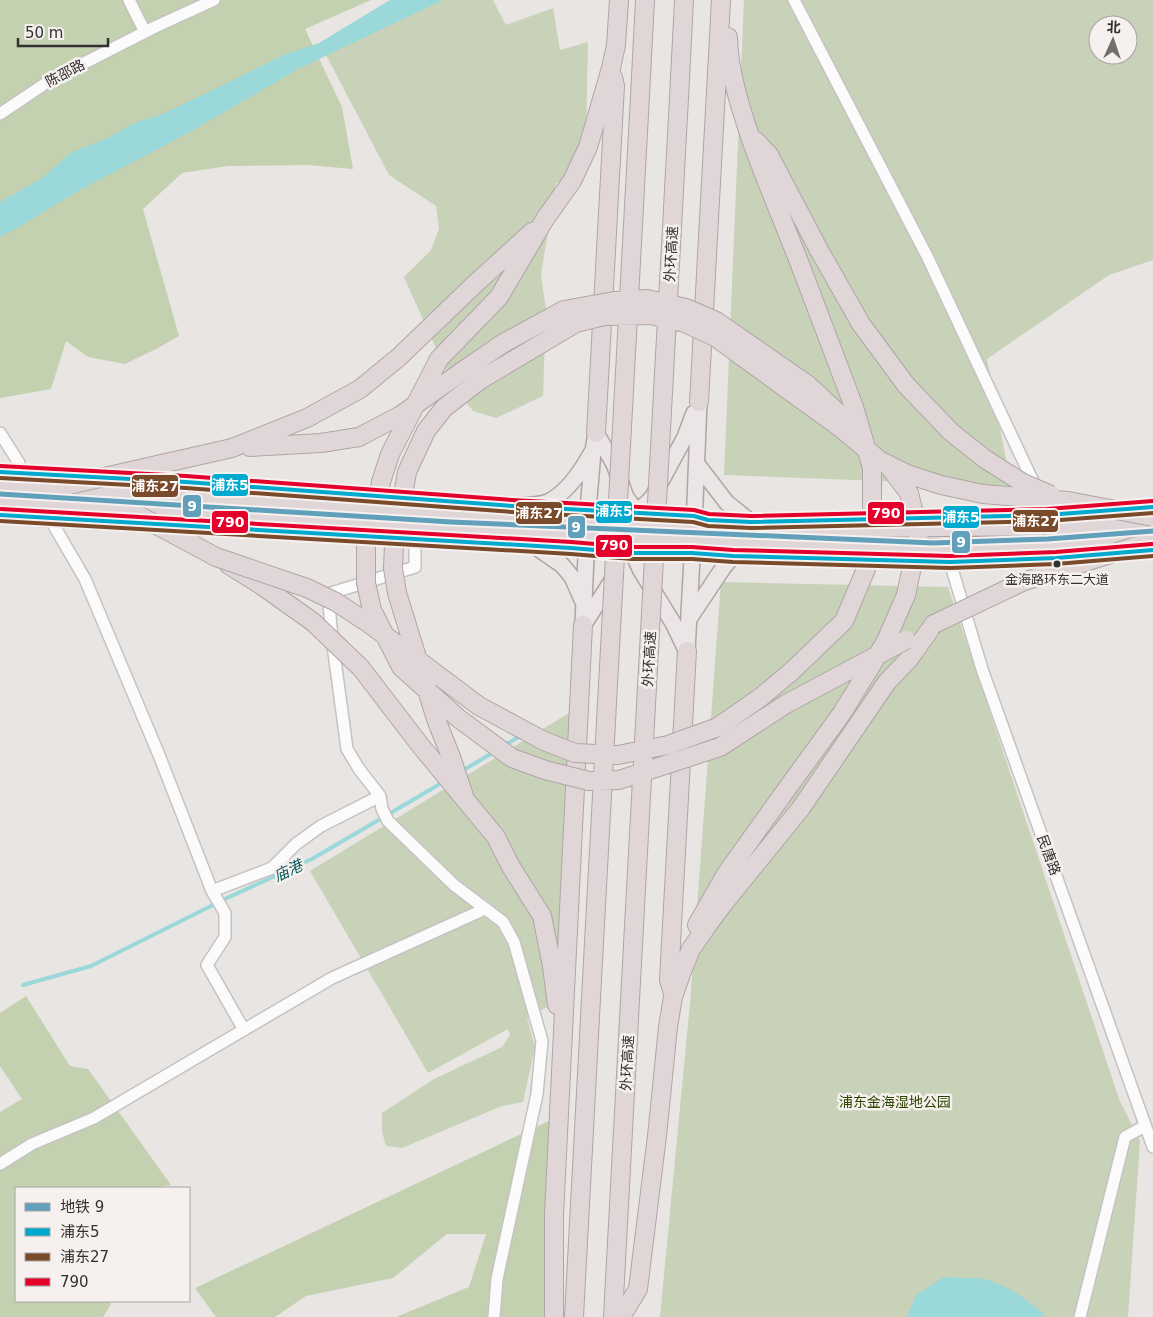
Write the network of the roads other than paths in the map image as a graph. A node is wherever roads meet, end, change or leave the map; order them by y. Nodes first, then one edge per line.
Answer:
1 (129, 0) edge
2 (214, 0) edge
3 (619, 0) edge
4 (645, 0) edge
5 (684, 0) edge
6 (721, 0) edge
7 (794, 0) edge
8 (145, 32) junction
9 (612, 68) junction
10 (0, 114) edge
11 (749, 134) junction
12 (545, 219) junction
13 (699, 402) junction
14 (0, 433) edge
15 (596, 433) junction
16 (232, 448) junction
17 (593, 451) junction
18 (19, 463) dead end
19 (697, 464) junction
20 (0, 472) edge
21 (0, 481) edge
22 (68, 485) junction
23 (0, 500) edge
24 (1068, 501) junction
25 (512, 506) junction
26 (123, 507) junction
27 (1153, 507) edge
28 (594, 510) junction
29 (637, 512) junction
30 (0, 515) edge
31 (1047, 515) junction
32 (676, 516) junction
33 (694, 516) junction
34 (1153, 518) edge
35 (50, 519) junction
36 (751, 522) junction
37 (624, 532) junction
38 (651, 533) junction
39 (1153, 537) edge
40 (415, 539) junction
41 (1153, 543) edge
42 (534, 546) junction
43 (593, 550) junction
44 (1153, 550) edge
45 (632, 553) junction
46 (672, 553) junction
47 (692, 553) junction
48 (733, 556) junction
49 (216, 557) junction
50 (950, 562) junction
51 (584, 605) junction
52 (688, 621) junction
53 (934, 624) junction
54 (583, 625) junction
55 (687, 651) junction
56 (380, 796) junction
57 (465, 799) junction
58 (213, 893) junction
59 (485, 909) junction
60 (691, 949) junction
61 (674, 997) junction
62 (244, 1030) junction
63 (562, 1057) junction
64 (1145, 1126) junction
65 (1153, 1148) edge
66 (0, 1164) edge
67 (494, 1317) edge
68 (554, 1317) edge
69 (574, 1317) edge
70 (613, 1317) edge
71 (621, 1317) edge
72 (1080, 1317) edge

1 - 8 street
2 - 8 street, 陈邵路
3 - 9 highway
4 - 69 highway, bridge
5 - 70 highway, 外环高速, bridge
6 - 11 highway
6 - 13 highway
7 - 31 street
8 - 10 street, 陈邵路
9 - 12 highway
9 - 15 highway
11 - 24 highway, bridge
11 - 49 highway, bridge
12 - 16 highway
12 - 53 highway, bridge
13 - 19 main road
13 - 29 main road
14 - 18 street
15 - 17 main road
15 - 29 main road
16 - 22 highway, bridge
16 - 60 highway, bridge
17 - 25 main road
17 - 28 main road
19 - 33 main road
19 - 36 main road
20 - 25 main road
21 - 22 highway
22 - 34 highway, bridge
23 - 26 highway
24 - 34 highway, bridge
24 - 57 highway, bridge
25 - 28 main road
26 - 39 highway, bridge
26 - 49 highway, bridge
27 - 31 main road
28 - 29 main road
28 - 37 main road
28 - 43 main road
29 - 32 main road
29 - 37 main road
29 - 38 main road
30 - 35 main road
31 - 36 main road
32 - 33 main road
32 - 38 main road
33 - 36 main road
33 - 47 main road
35 - 40 main road
35 - 58 street
37 - 43 main road
37 - 45 main road
38 - 45 main road
38 - 46 main road
40 - 42 main road
40 - 56 street
41 - 53 highway, bridge
42 - 43 main road
42 - 51 main road
43 - 45 main road
43 - 51 main road
44 - 50 main road
45 - 46 main road
45 - 54 main road
45 - 55 main road
46 - 47 main road
47 - 48 main road
47 - 52 main road
48 - 50 main road
48 - 52 main road
49 - 57 highway, bridge
50 - 64 street, 民唐路
51 - 54 main road
52 - 55 main road
53 - 60 highway
54 - 63 highway
55 - 61 highway
56 - 58 street
56 - 59 street
57 - 63 highway, bridge
58 - 62 street
59 - 62 street
59 - 67 street
60 - 61 highway
61 - 71 highway
62 - 66 street
63 - 68 highway
64 - 65 street, 民唐路
64 - 72 street

